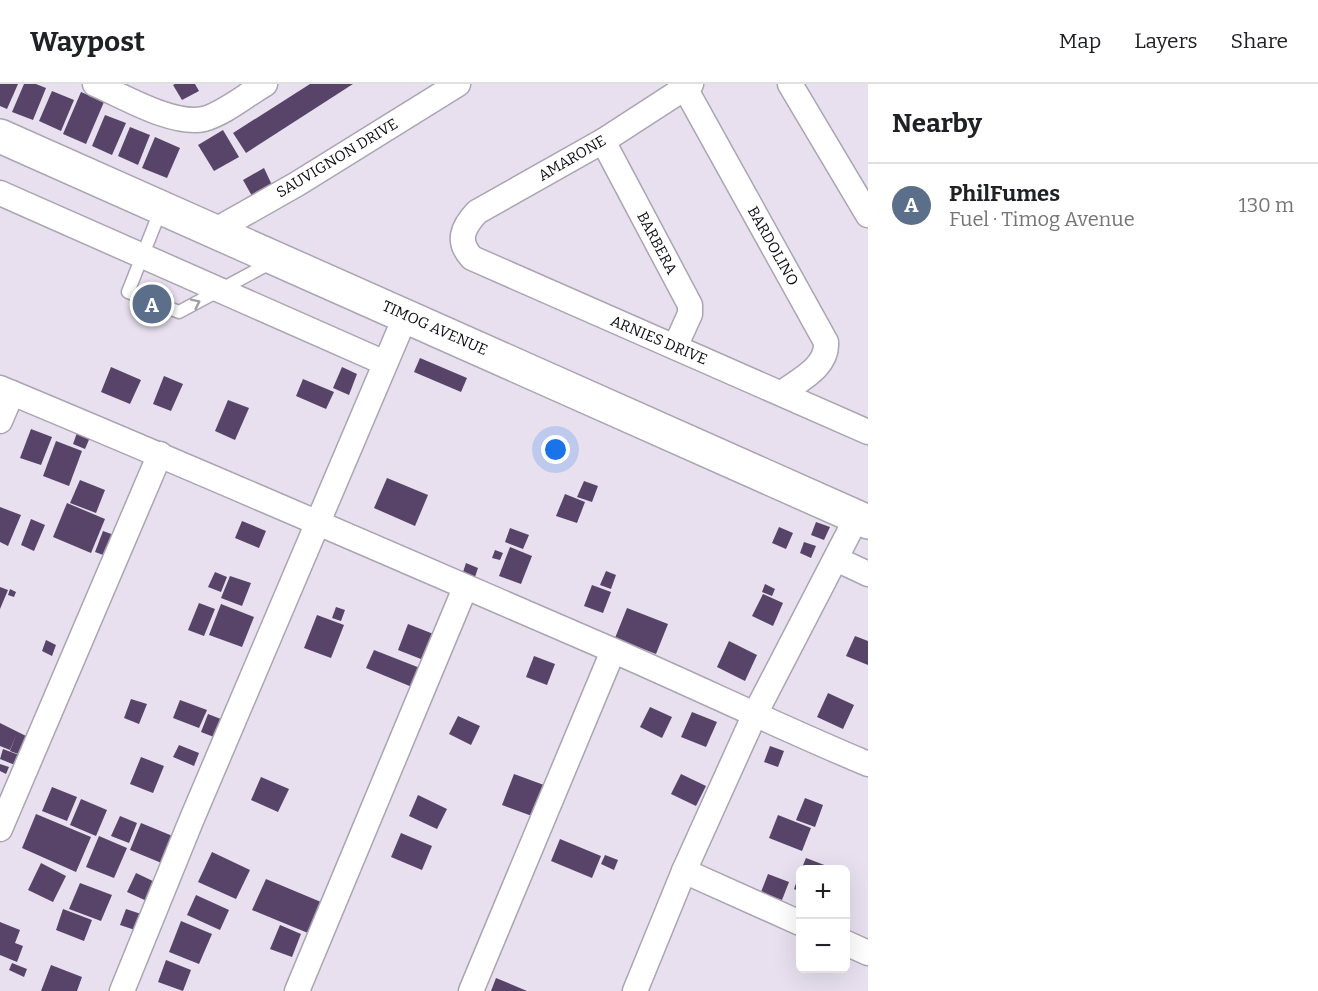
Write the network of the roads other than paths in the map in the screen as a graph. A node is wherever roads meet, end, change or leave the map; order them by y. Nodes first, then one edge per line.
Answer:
1 (95, 84) edge
2 (138, 84) edge
3 (458, 84) edge
4 (790, 84) edge
5 (262, 85) edge
6 (688, 86) edge
7 (150, 108) junction
8 (0, 136) edge
9 (603, 141) junction
10 (0, 193) edge
11 (161, 207) junction
12 (868, 215) edge
13 (214, 231) junction
14 (462, 237) joint
15 (142, 255) junction
16 (278, 259) junction
17 (222, 290) junction
18 (406, 315) junction
19 (675, 347) junction
20 (385, 363) junction
21 (6, 391) edge
22 (782, 393) junction
23 (0, 421) edge
24 (868, 432) edge
25 (160, 454) junction
26 (862, 520) edge
27 (318, 522) junction
28 (836, 559) junction
29 (868, 574) edge
30 (465, 588) junction
31 (613, 651) junction
32 (754, 716) junction
33 (868, 764) edge
34 (0, 829) edge
35 (684, 870) junction
36 (796, 921) edge
37 (850, 945) edge
38 (868, 953) edge
39 (122, 991) edge
40 (297, 991) edge
41 (471, 991) edge
42 (635, 991) edge

1 - 7 street
2 - 7 street
3 - 13 street, SAUVIGNON DRIVE
4 - 12 street
5 - 7 street
6 - 9 street, AMARONE
6 - 22 street, BARDOLINO
8 - 11 main road, TIMOG AVENUE
9 - 14 street, AMARONE
9 - 19 street, BARBERA
10 - 15 street
11 - 13 main road, TIMOG AVENUE
11 - 15 lane
13 - 16 main road, TIMOG AVENUE
14 - 19 street, ARNIES DRIVE
15 - 17 street
15 -> 17 lane
16 - 17 lane
16 - 18 main road, TIMOG AVENUE
17 - 20 street
18 - 20 street
18 - 26 main road, TIMOG AVENUE
19 - 22 street, ARNIES DRIVE
20 - 27 street
21 - 23 street
21 - 25 street
22 - 24 street, ARNIES DRIVE
25 - 27 street
25 - 34 street
26 - 28 street
27 - 30 street
27 - 39 street
28 - 29 street
28 - 32 street
30 - 31 street
30 - 40 street
31 - 32 street
31 - 41 street
32 - 33 street
32 - 35 street
35 - 36 street
35 - 42 street
37 - 38 street

